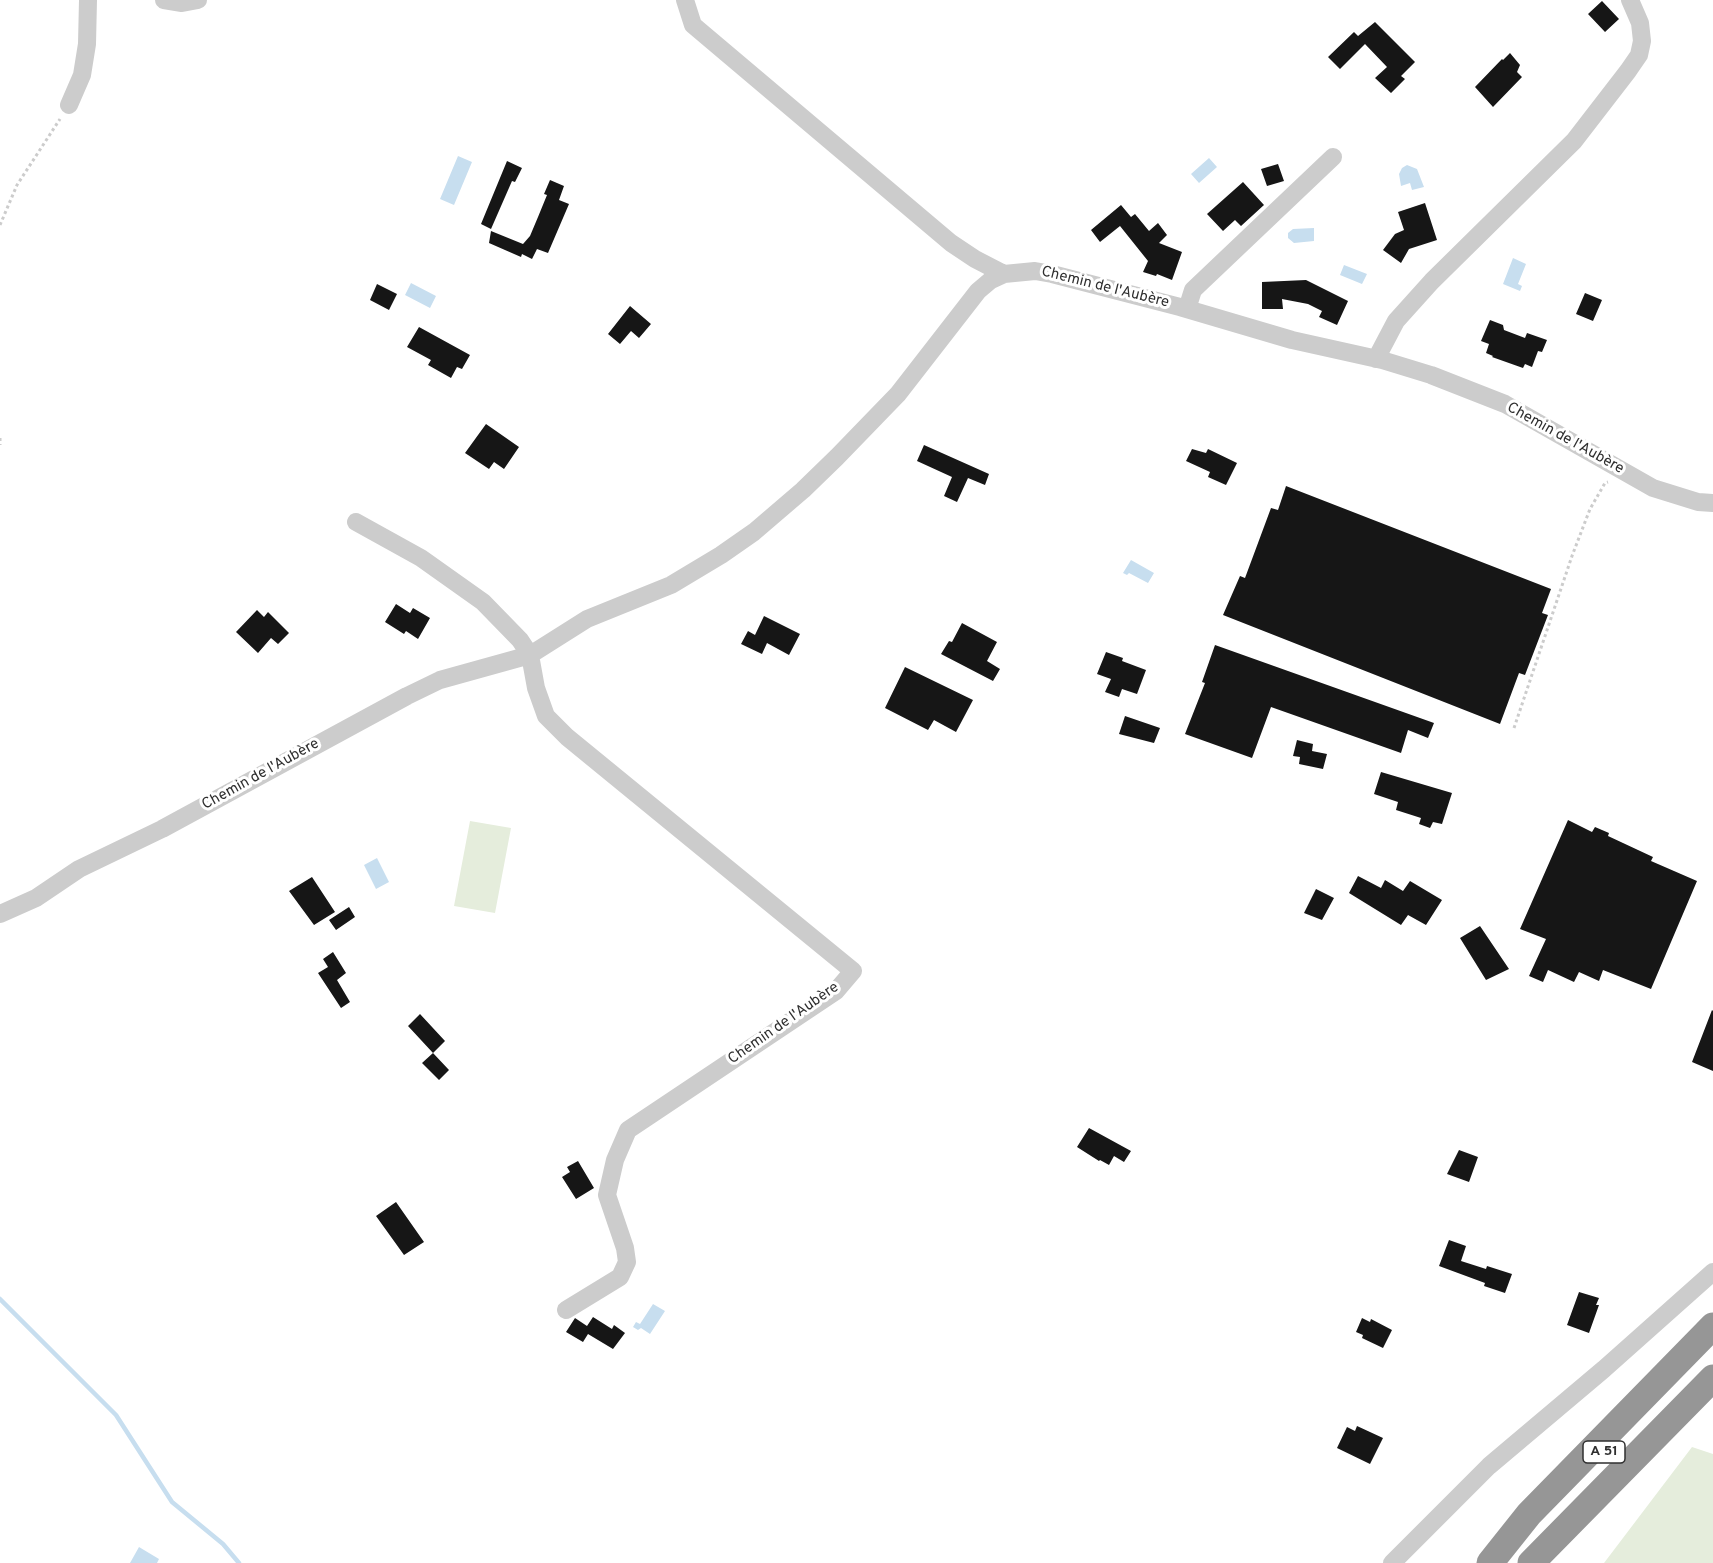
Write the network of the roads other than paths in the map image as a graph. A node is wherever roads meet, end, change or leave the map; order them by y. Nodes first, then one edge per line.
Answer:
1 (88, 0) edge
2 (164, 0) edge
3 (198, 0) edge
4 (685, 0) edge
5 (1630, 0) edge
6 (69, 105) road end
7 (1333, 157) dead end
8 (1004, 274) junction
9 (1186, 309) junction
10 (1376, 359) junction
11 (1713, 503) edge
12 (356, 522) dead end
13 (531, 655) junction
14 (0, 914) edge
15 (1713, 1272) edge
16 (566, 1310) dead end
17 (1713, 1326) edge
18 (1713, 1342) edge
19 (1713, 1378) edge
20 (1392, 1563) edge
21 (1490, 1563) edge
22 (1495, 1563) edge
23 (1531, 1563) edge

1 - 6 street
2 - 3 street
4 - 8 street
5 - 10 street
7 - 9 street
8 - 9 street, Chemin de l'Aubère
8 - 13 street, Chemin de l'Aubère
9 - 10 street, Chemin de l'Aubère
10 - 11 street, Chemin de l'Aubère
12 - 13 street
13 - 14 street, Chemin de l'Aubère
13 - 16 street, Chemin de l'Aubère
15 - 20 street
17 - 21 highway
18 - 22 highway, A 51
19 - 23 highway, A 51

